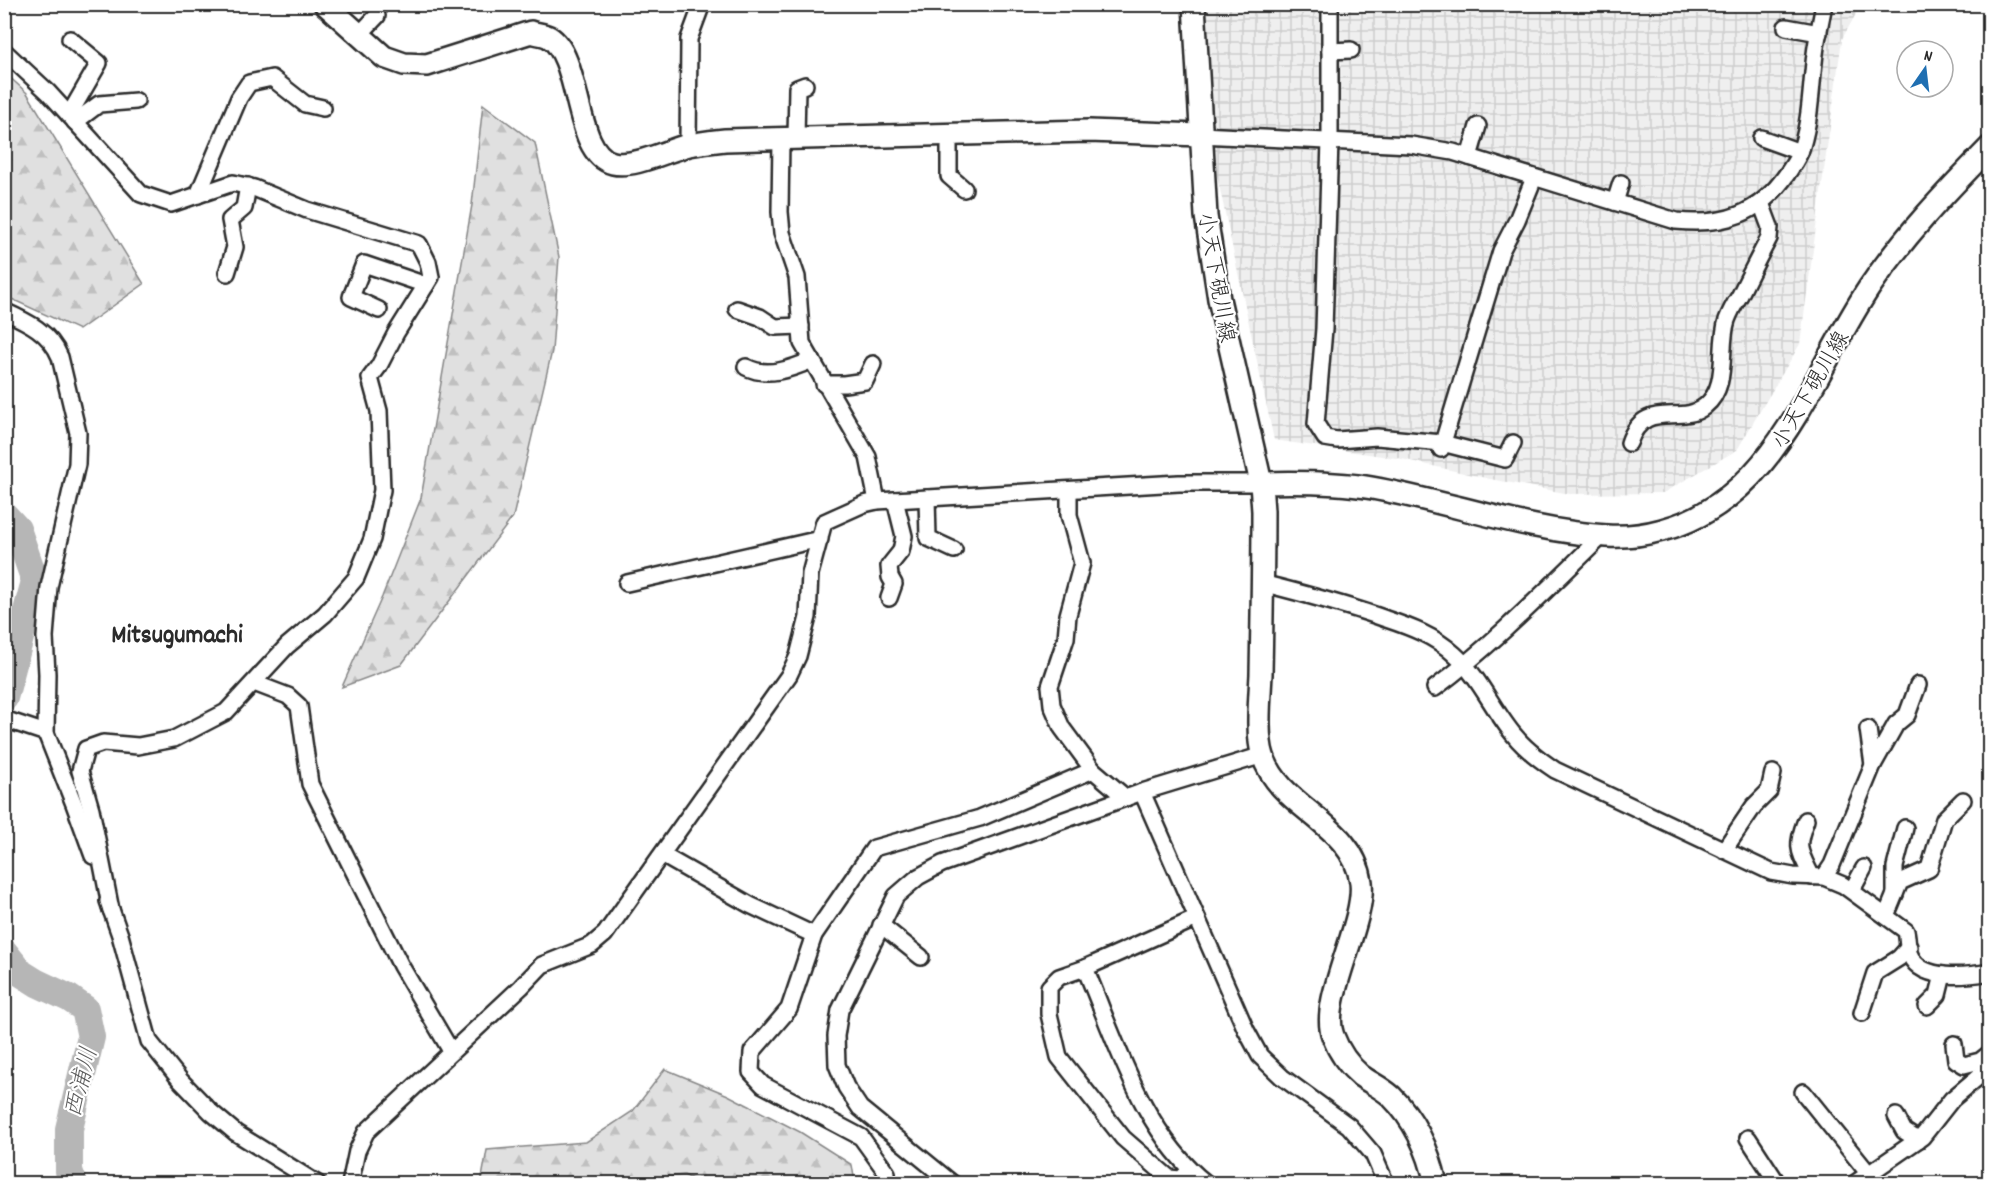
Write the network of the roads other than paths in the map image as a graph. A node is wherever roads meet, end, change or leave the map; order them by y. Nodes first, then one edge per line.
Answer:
1 (325, 4) edge
2 (702, 4) edge
3 (1194, 4) edge
4 (1330, 4) edge
5 (1824, 4) edge
6 (377, 16) dead end
7 (1786, 27) dead end
8 (1819, 33) junction
9 (359, 35) junction
10 (70, 39) dead end
11 (4, 51) edge
12 (1330, 51) junction
13 (1351, 51) dead end
14 (805, 85) dead end
15 (136, 101) dead end
16 (323, 108) dead end
17 (72, 119) junction
18 (1478, 126) dead end
19 (948, 135) junction
20 (1200, 135) junction
21 (1761, 138) dead end
22 (788, 139) junction
23 (1330, 141) junction
24 (688, 145) junction
25 (1989, 147) edge
26 (1800, 152) junction
27 (1469, 157) junction
28 (1534, 178) junction
29 (1621, 183) dead end
30 (248, 186) junction
31 (963, 189) dead end
32 (198, 195) junction
33 (1615, 202) junction
34 (1761, 203) junction
35 (227, 273) dead end
36 (426, 285) junction
37 (737, 309) dead end
38 (379, 310) dead end
39 (4, 311) edge
40 (801, 326) junction
41 (812, 360) junction
42 (873, 364) dead end
43 (746, 367) dead end
44 (824, 384) junction
45 (1513, 443) dead end
46 (1629, 443) dead end
47 (1442, 446) junction
48 (1261, 483) junction
49 (1069, 490) junction
50 (927, 498) junction
51 (895, 500) junction
52 (877, 501) junction
53 (1602, 536) junction
54 (820, 538) junction
55 (954, 550) dead end
56 (1262, 583) junction
57 (627, 584) dead end
58 (889, 598) dead end
59 (1464, 666) junction
60 (254, 683) junction
61 (1918, 685) dead end
62 (1435, 688) dead end
63 (4, 719) edge
64 (1868, 729) dead end
65 (46, 734) junction
66 (1263, 755) junction
67 (1873, 765) junction
68 (1093, 770) junction
69 (1773, 773) dead end
70 (1142, 792) junction
71 (1126, 798) junction
72 (1963, 800) dead end
73 (1806, 820) dead end
74 (1905, 828) dead end
75 (1724, 850) junction
76 (662, 855) junction
77 (1864, 868) dead end
78 (1818, 877) junction
79 (1852, 890) junction
80 (1895, 894) junction
81 (111, 910) junction
82 (1886, 916) junction
83 (1197, 918) junction
84 (880, 925) junction
85 (814, 935) junction
86 (1909, 947) junction
87 (921, 957) dead end
88 (1085, 968) junction
89 (1989, 972) edge
90 (1943, 975) junction
91 (1927, 1006) dead end
92 (1862, 1013) dead end
93 (1954, 1044) dead end
94 (451, 1051) junction
95 (1989, 1053) edge
96 (1989, 1067) edge
97 (1803, 1092) dead end
98 (1896, 1116) dead end
99 (1748, 1138) dead end
100 (1918, 1140) junction
101 (1190, 1170) junction
102 (1869, 1174) junction
103 (318, 1184) edge
104 (350, 1184) edge
105 (887, 1184) edge
106 (953, 1184) edge
107 (1207, 1184) edge
108 (1386, 1184) edge
109 (1436, 1184) edge
110 (1778, 1184) edge
111 (1854, 1184) edge

1 - 9 main road
2 - 24 street
3 - 20 main road, 小天下硯川線
4 - 12 street
5 - 8 street
6 - 9 street
7 - 8 street
8 - 26 street
9 - 24 main road
10 - 17 street
11 - 17 street
12 - 13 street
12 - 23 street
14 - 22 street
15 - 17 street
16 - 32 street
17 - 32 street
18 - 27 street
19 - 20 main road
19 - 22 main road
19 - 31 street
20 - 23 street
20 - 48 main road, 小天下硯川線
21 - 26 street
22 - 24 main road
22 - 40 street
23 - 27 street
23 - 47 street
25 - 53 main road, 小天下硯川線
26 - 34 street
27 - 28 street
28 - 33 street
28 - 47 street
29 - 33 street
30 - 32 street
30 - 35 street
30 - 36 street
33 - 34 street
34 - 46 street
36 - 38 street
36 - 60 street
37 - 40 street
39 - 65 street
40 - 41 street
41 - 43 street
41 - 44 street
42 - 44 street
44 - 52 street
45 - 47 street
48 - 49 street
48 - 53 main road, 小天下硯川線
48 - 56 main road
49 - 50 street
49 - 68 street
50 - 51 street
50 - 55 street
51 - 52 street
51 - 58 street
52 - 54 street
53 - 59 street
54 - 57 street
54 - 76 street
56 - 59 street
56 - 66 main road
59 - 62 street
59 - 75 street
60 - 81 street
60 - 94 street
61 - 67 street
63 - 65 street
64 - 67 street
65 - 81 street
66 - 70 street
66 - 109 main road
67 - 78 street
68 - 71 street
68 - 85 street
69 - 75 street
70 - 71 street
70 - 83 street
71 - 84 street
72 - 80 street
73 - 78 street
74 - 80 street
75 - 78 street
76 - 85 street
76 - 94 street
77 - 79 street
78 - 79 street
79 - 82 street
80 - 82 street
81 - 103 street
82 - 86 street
83 - 88 street
83 - 108 street
84 - 87 street
84 - 106 street
85 - 105 street
86 - 90 street
86 - 92 street
88 - 101 street
88 - 101 street
89 - 90 street
90 - 91 street
93 - 95 street
94 - 104 street
96 - 100 street
97 - 102 street
98 - 100 street
99 - 110 street
100 - 102 street
101 - 107 street
102 - 111 street

